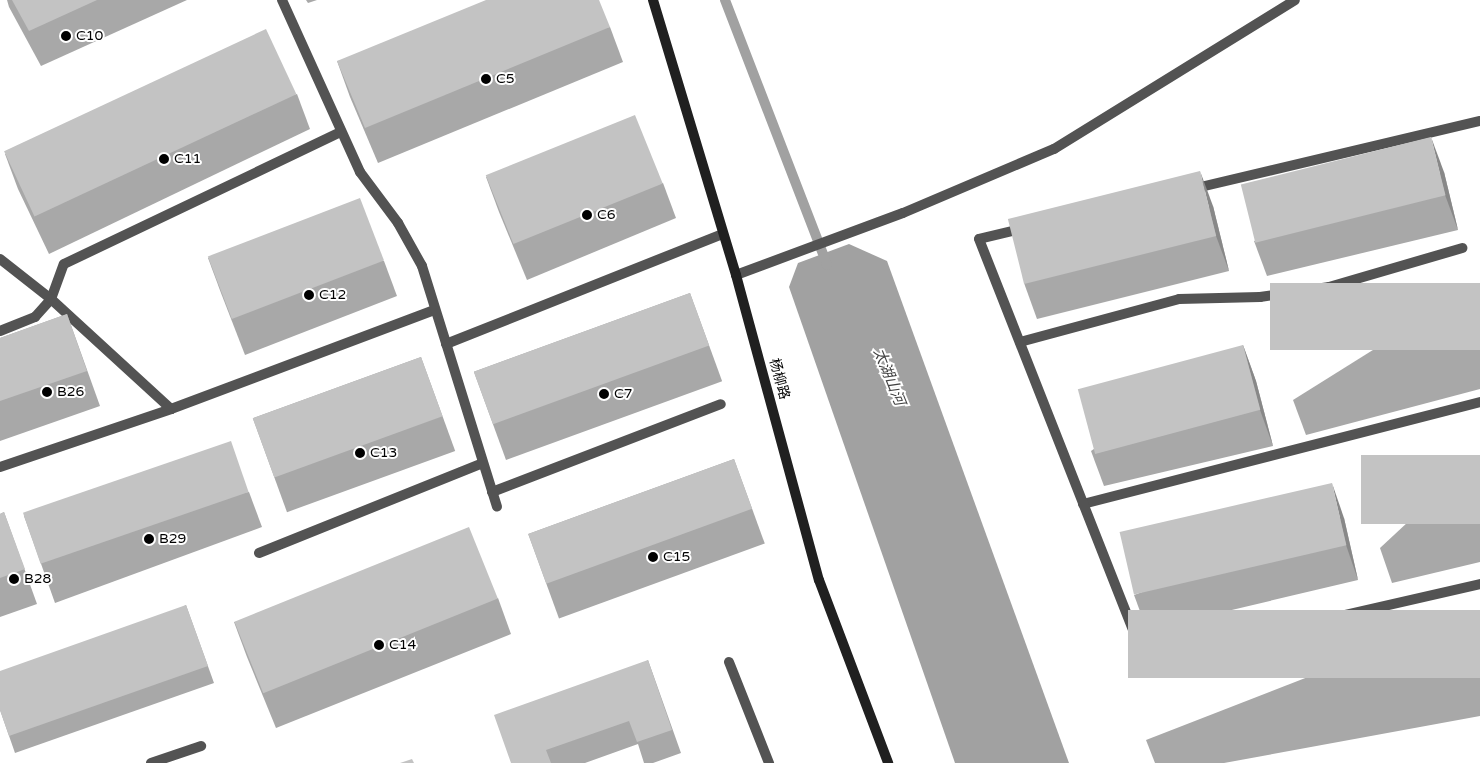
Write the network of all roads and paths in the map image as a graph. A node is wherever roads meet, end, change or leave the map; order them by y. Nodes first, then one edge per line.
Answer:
1 (282, 0) edge
2 (653, 0) edge
3 (1295, 0) edge
4 (1480, 121) edge
5 (341, 132) junction
6 (1181, 192) edge
7 (1037, 225) edge
8 (723, 234) junction
9 (1462, 248) dead end
10 (0, 259) edge
11 (736, 275) junction
12 (51, 299) junction
13 (435, 310) junction
14 (0, 331) edge
15 (1020, 342) junction
16 (446, 344) junction
17 (1480, 402) edge
18 (721, 404) dead end
19 (170, 409) junction
20 (483, 463) junction
21 (0, 467) edge
22 (492, 492) junction
23 (1083, 504) junction
24 (497, 507) dead end
25 (259, 553) dead end
26 (1480, 584) edge
27 (729, 662) dead end
28 (201, 746) dead end
29 (884, 762) edge
30 (151, 763) edge
31 (769, 763) edge

1 - 5 street
2 - 8 street, 杨柳路
3 - 11 street
4 - 6 street
5 - 12 street
5 - 13 street
7 - 15 street
8 - 11 street, 杨柳路
8 - 16 street
9 - 15 street
10 - 12 street
11 - 29 street, 杨柳路
12 - 14 street
12 - 19 street
13 - 16 street
13 - 19 street
15 - 23 street
16 - 20 street
17 - 23 street
18 - 22 street
19 - 21 street
20 - 22 street
20 - 25 street
22 - 24 street
23 - 26 street
27 - 31 street
28 - 30 street

